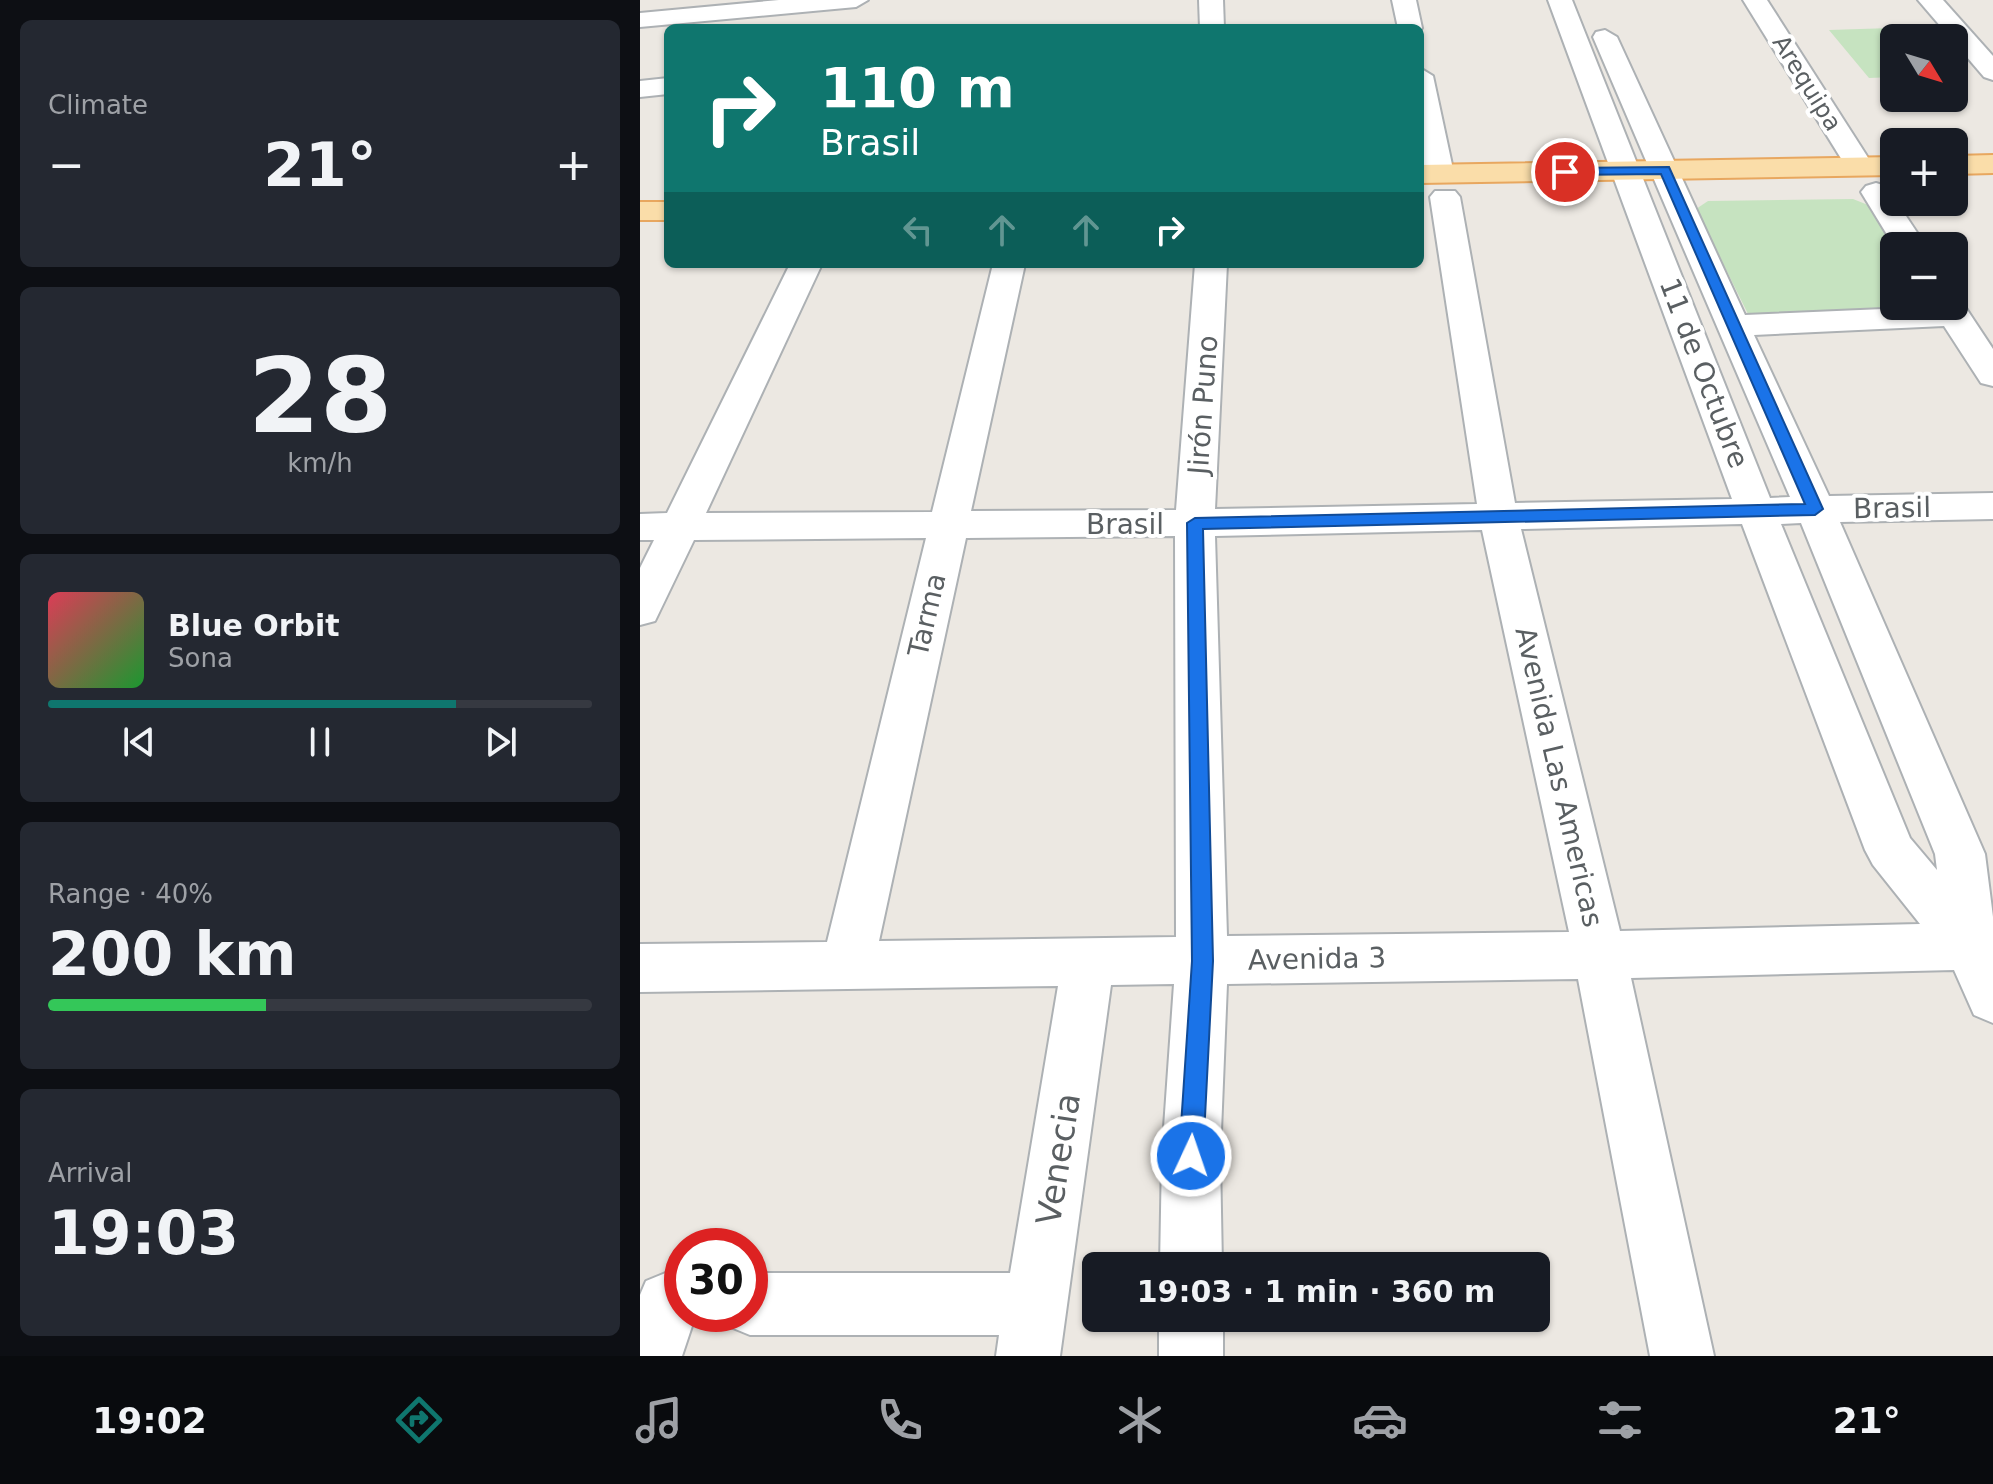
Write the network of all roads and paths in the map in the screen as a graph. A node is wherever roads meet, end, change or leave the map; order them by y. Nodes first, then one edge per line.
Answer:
1 (856, 0) edge
2 (1211, 0) edge
3 (1404, 0) edge
4 (1560, 0) edge
5 (1755, 0) edge
6 (1930, 0) edge
7 (712, 7) edge
8 (1594, 14) dead end
9 (640, 20) edge
10 (1212, 24) edge
11 (1409, 24) edge
12 (1993, 72) edge
13 (664, 86) edge
14 (640, 89) edge
15 (1424, 116) edge
16 (1993, 164) edge
17 (1968, 165) edge
18 (1652, 183) junction
19 (1876, 183) edge
20 (1431, 186) edge
21 (640, 187) edge
22 (664, 187) edge
23 (1993, 190) edge
24 (1968, 191) edge
25 (640, 211) edge
26 (664, 211) edge
27 (1902, 232) edge
28 (804, 268) edge
29 (1008, 268) edge
30 (1211, 268) edge
31 (1880, 316) edge
32 (1958, 320) edge
33 (1734, 326) junction
34 (1993, 376) edge
35 (1993, 506) edge
36 (1815, 509) junction
37 (1756, 511) junction
38 (1498, 515) junction
39 (1195, 523) junction
40 (948, 525) junction
41 (681, 526) junction
42 (640, 527) edge
43 (640, 610) edge
44 (1982, 947) edge
45 (1600, 955) junction
46 (1202, 961) junction
47 (1088, 962) junction
48 (847, 966) junction
49 (640, 968) edge
50 (1993, 998) edge
51 (1191, 1252) edge
52 (768, 1306) edge
53 (1032, 1330) edge
54 (1191, 1332) edge
55 (1191, 1356) edge
56 (1682, 1356) edge

1 - 7 street
2 - 10 street
3 - 11 street
4 - 18 street, 11 de Octubre
5 - 19 street, Arequipa
6 - 12 street
7 - 9 street
8 - 18 street, 11 de Octubre
13 - 14 street
15 - 20 street, Avenida Las Americas
16 - 17 main road
18 - 19 main road
18 - 20 main road
18 - 33 street, 11 de Octubre
18 - 37 street, 11 de Octubre
19 - 27 street, Arequipa
20 - 38 street, Avenida Las Americas
21 - 22 main road
23 - 24 main road
25 - 26 main road
28 - 41 street
29 - 40 street, Tarma
30 - 39 street, Jirón Puno
31 - 33 street
32 - 34 street
33 - 36 street, 11 de Octubre
35 - 36 street, Brasil
36 - 37 street, Brasil
36 - 44 street, 11 de Octubre
37 - 38 street, Brasil
37 - 44 street, 11 de Octubre
38 - 39 street, Brasil
38 - 45 street, Avenida Las Americas
39 - 40 street, Brasil
39 - 46 street, Jirón Puno
40 - 41 street, Brasil
40 - 48 street, Tarma
41 - 42 street, Brasil
41 - 43 street
44 - 45 street, Avenida 3
44 - 50 street, 11 de Octubre
45 - 46 street, Avenida 3
45 - 56 street, Avenida Las Americas
46 - 47 street, Avenida 3
46 - 51 street, Jirón Puno
47 - 48 street, Avenida 3
47 - 53 street, Venecia
48 - 49 street, Avenida 3
52 - 53 street
54 - 55 street

